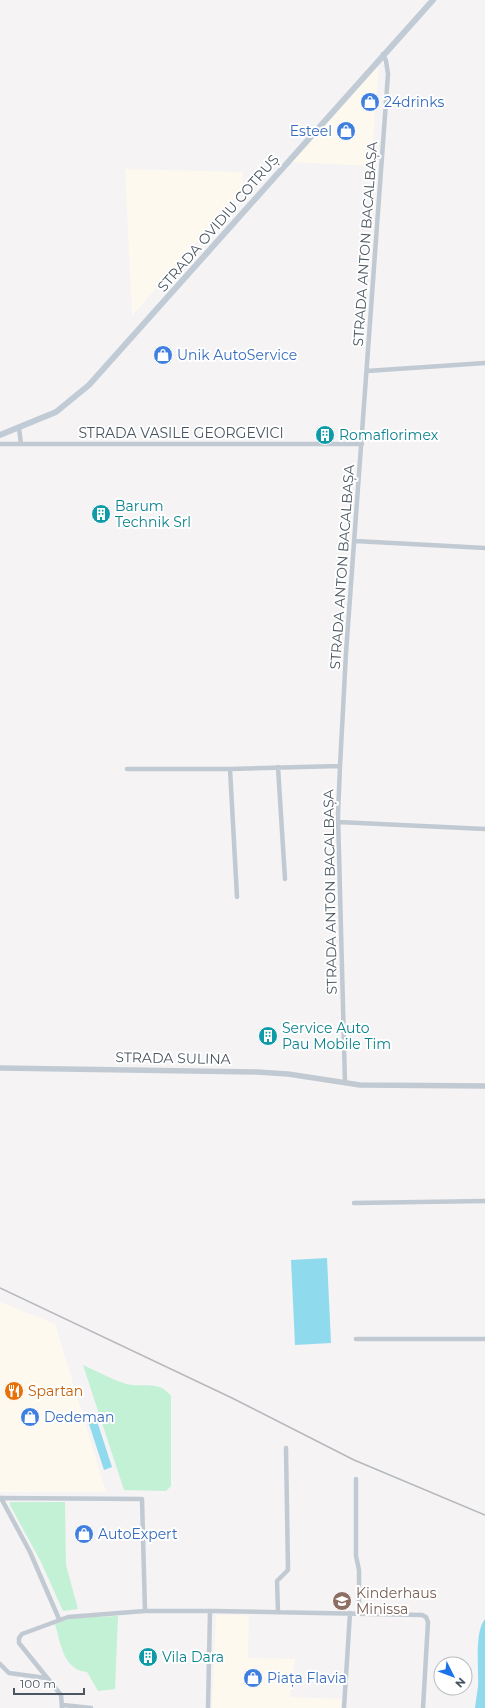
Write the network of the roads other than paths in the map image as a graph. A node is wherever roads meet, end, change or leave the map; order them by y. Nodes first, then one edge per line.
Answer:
1 (433, 0) edge
2 (383, 54) junction
3 (485, 363) edge
4 (367, 371) junction
5 (19, 428) junction
6 (0, 435) edge
7 (0, 444) edge
8 (21, 444) junction
9 (362, 444) junction
10 (355, 541) junction
11 (485, 548) edge
12 (340, 766) junction
13 (278, 767) junction
14 (127, 769) dead end
15 (230, 769) junction
16 (338, 822) junction
17 (485, 829) edge
18 (285, 880) dead end
19 (237, 897) dead end
20 (0, 1068) edge
21 (345, 1083) junction
22 (485, 1086) edge
23 (485, 1201) edge
24 (354, 1203) dead end
25 (356, 1339) dead end
26 (485, 1339) edge
27 (286, 1448) dead end
28 (356, 1479) dead end
29 (1, 1498) edge
30 (145, 1611) junction
31 (213, 1611) junction
32 (278, 1612) junction
33 (350, 1613) junction
34 (359, 1614) junction
35 (59, 1619) junction
36 (0, 1664) edge
37 (46, 1678) junction
38 (63, 1706) edge
39 (91, 1708) edge
40 (208, 1708) edge
41 (344, 1708) edge
42 (423, 1708) edge

1 - 2 main road, STRADA OVIDIU COTRUȘ
2 - 4 street, STRADA ANTON BACALBAȘA
2 - 5 main road, STRADA OVIDIU COTRUȘ
3 - 4 street
4 - 9 street, STRADA ANTON BACALBAȘA
5 - 6 main road, STRADA OVIDIU COTRUȘ
5 - 8 street
7 - 8 street, STRADA VASILE GEORGEVICI
8 - 9 street, STRADA VASILE GEORGEVICI
9 - 10 street, STRADA ANTON BACALBAȘA
10 - 11 street
10 - 12 street, STRADA ANTON BACALBAȘA
12 - 13 street
12 - 16 street, STRADA ANTON BACALBAȘA
13 - 15 street
13 - 18 street
14 - 15 street
15 - 19 street
16 - 17 street
16 - 21 street, STRADA ANTON BACALBAȘA
20 - 21 street, STRADA SULINA
21 - 22 street, STRADA SULINA
23 - 24 street
25 - 26 street
27 - 32 street
28 - 34 street
29 - 30 street
29 - 35 street
30 - 31 street
30 - 35 street
31 - 32 street
31 - 40 street
32 - 33 street
33 - 34 street
33 - 41 street
34 - 42 street
35 - 37 street
36 - 37 street
37 - 38 street
38 - 39 street

